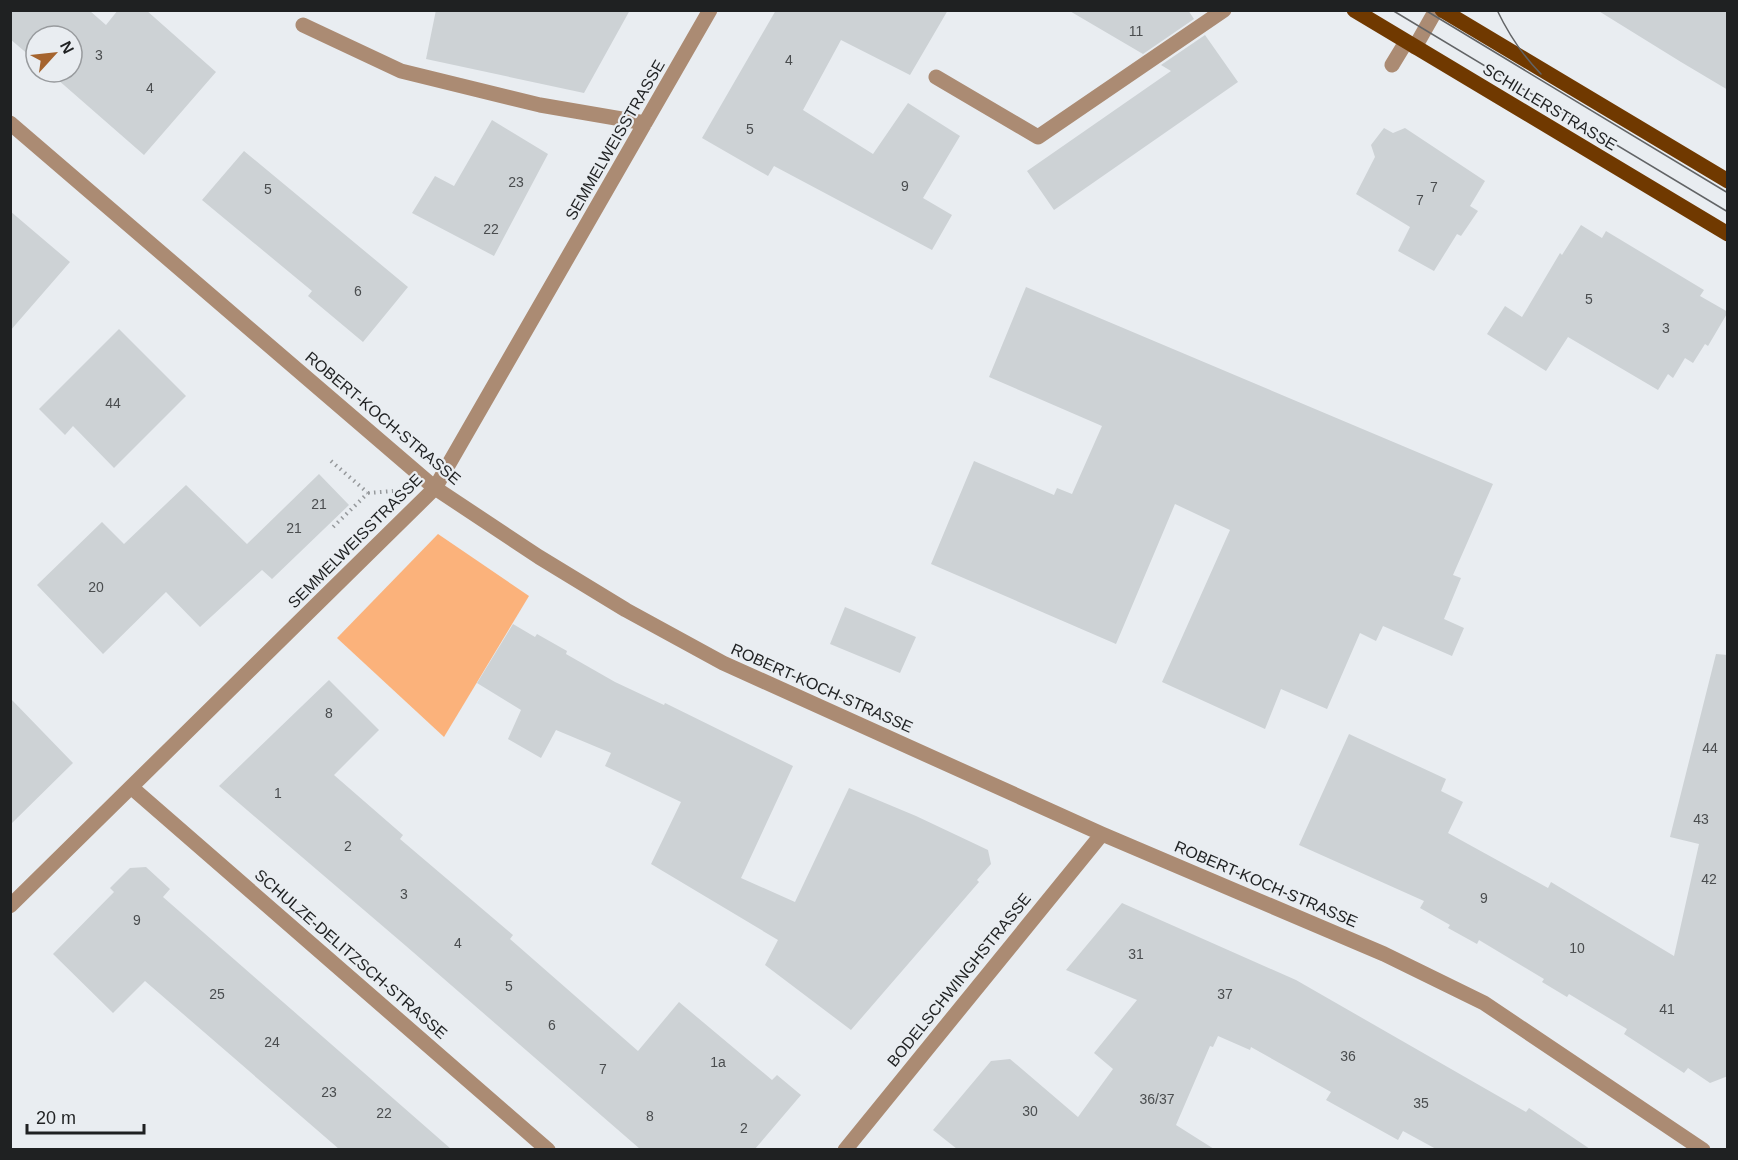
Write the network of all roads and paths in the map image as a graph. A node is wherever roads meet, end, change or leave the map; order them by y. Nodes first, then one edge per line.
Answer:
1 (710, 10) edge
2 (1224, 10) edge
3 (1354, 10) edge
4 (1436, 10) edge
5 (1442, 10) edge
6 (303, 25) dead end
7 (1410, 44) junction
8 (1392, 65) dead end
9 (936, 77) dead end
10 (10, 123) edge
11 (645, 123) junction
12 (1728, 181) edge
13 (1728, 234) edge
14 (331, 461) dead end
15 (435, 488) junction
16 (377, 492) dead end
17 (368, 493) junction
18 (332, 528) dead end
19 (131, 787) junction
20 (1102, 834) junction
21 (10, 906) edge
22 (548, 1149) edge
23 (845, 1149) edge
24 (1703, 1149) edge

1 - 11 street, SEMMELWEISSTRASSE
2 - 9 street
3 - 7 main road, SCHILLERSTRASSE
4 - 7 street
5 - 12 main road, SCHILLERSTRASSE
6 - 11 street
7 - 8 street
7 - 13 main road, SCHILLERSTRASSE
10 - 15 street, ROBERT-KOCH-STRASSE
11 - 15 street, SEMMELWEISSTRASSE
14 - 17 path
15 - 19 street, SEMMELWEISSTRASSE
15 - 20 street, ROBERT-KOCH-STRASSE
16 - 17 path
17 - 18 path
19 - 21 street, SEMMELWEISSTRASSE
19 - 22 street, SCHULZE-DELITZSCH-STRASSE
20 - 23 street, BODELSCHWINGHSTRASSE
20 - 24 street, ROBERT-KOCH-STRASSE

